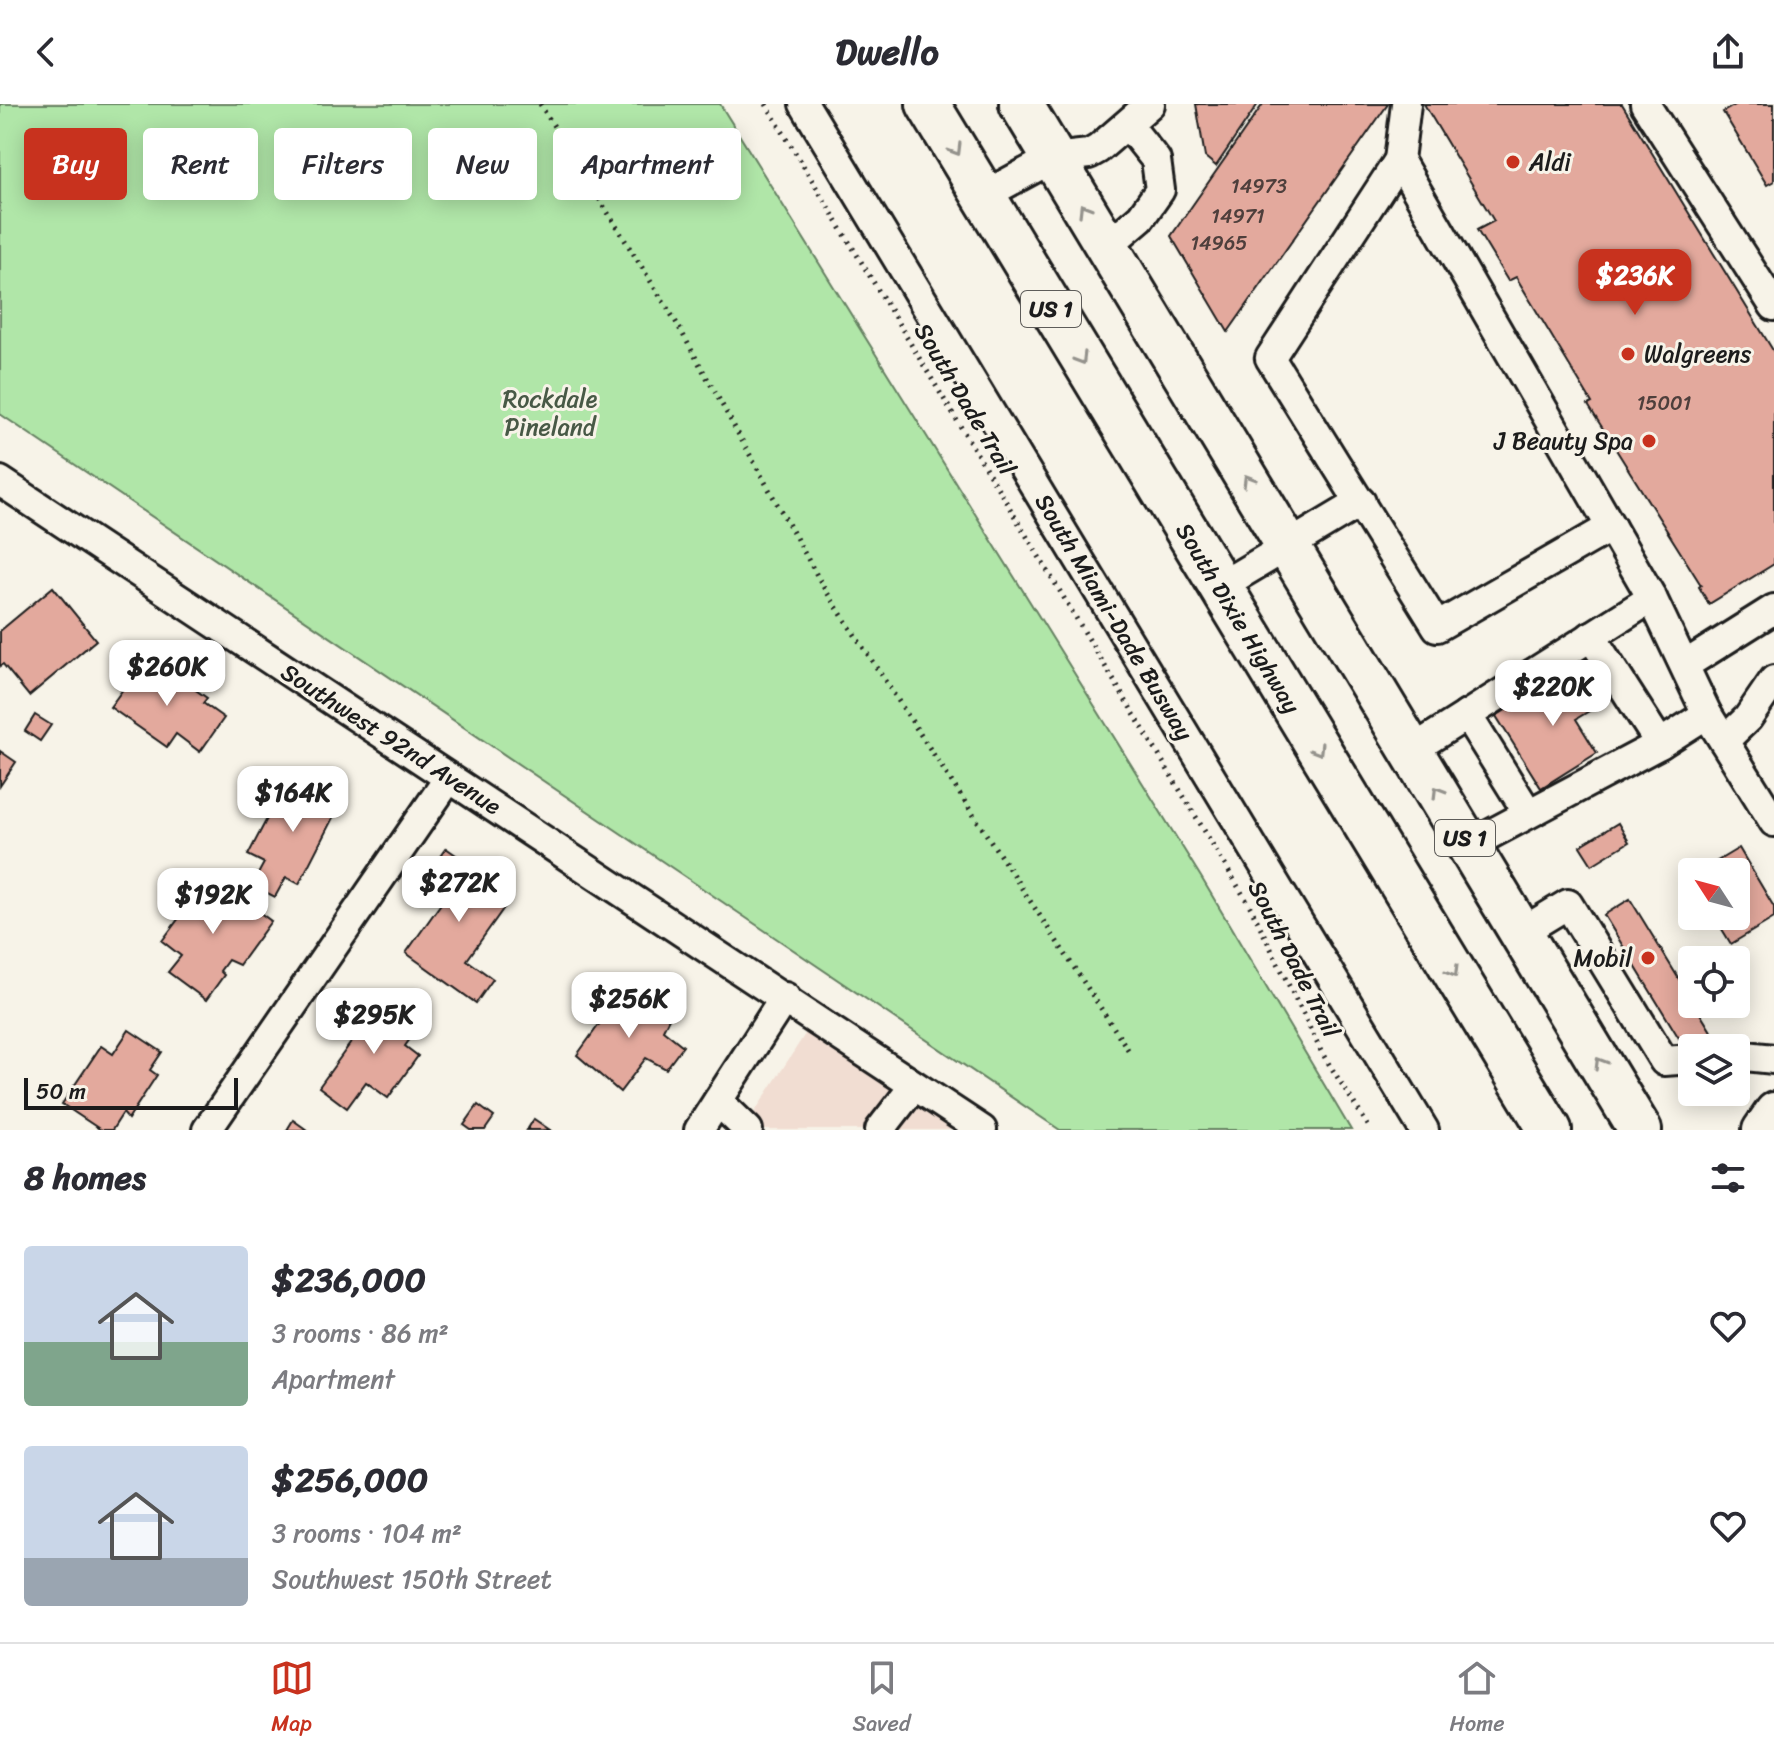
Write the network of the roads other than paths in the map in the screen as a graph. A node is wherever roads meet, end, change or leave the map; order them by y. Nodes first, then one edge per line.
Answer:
1 (804, 104) edge
2 (928, 104) edge
3 (1021, 104) edge
4 (1150, 104) edge
5 (1406, 104) edge
6 (1645, 104) edge
7 (1128, 125) junction
8 (1053, 158) junction
9 (1399, 160) junction
10 (983, 196) junction
11 (1107, 246) junction
12 (1774, 306) edge
13 (0, 481) edge
14 (1361, 502) junction
15 (1611, 527) junction
16 (1288, 547) junction
17 (1219, 587) junction
18 (1652, 598) junction
19 (1774, 609) edge
20 (1591, 636) junction
21 (1685, 665) junction
22 (1774, 680) edge
23 (1707, 714) junction
24 (1467, 715) junction
25 (1724, 741) junction
26 (1660, 744) junction
27 (1412, 750) junction
28 (449, 778) junction
29 (1528, 813) junction
30 (1774, 822) edge
31 (1470, 845) junction
32 (1522, 932) junction
33 (785, 997) junction
34 (1750, 1056) edge
35 (1774, 1059) edge
36 (1678, 1060) edge
37 (914, 1086) junction
38 (718, 1101) junction
39 (1774, 1111) edge
40 (977, 1129) edge
41 (207, 1130) edge
42 (699, 1130) edge
43 (748, 1130) edge
44 (880, 1130) edge
45 (1424, 1130) edge
46 (1550, 1130) edge
47 (1640, 1130) edge
48 (1761, 1130) edge

1 - 45 street, South Miami-Dade Busway
2 -> 10 highway, South Dixie Highway / US 1
3 - 8 highway, US 1
4 - 7 street
5 - 9 street
6 - 12 street
7 - 8 street
7 - 11 street
8 - 10 street
11 -> 8 highway, US 1
9 - 14 street
9 - 15 street
10 -> 17 highway, South Dixie Highway / US 1
16 -> 11 highway, US 1
13 - 28 street, Southwest 92nd Avenue
14 - 15 street
14 - 16 street
15 - 18 street
16 - 17 street
16 - 27 highway, US 1
17 -> 46 highway, South Dixie Highway / US 1
18 - 20 street
18 - 21 street
19 - 21 street
20 - 24 street
20 - 26 street
21 - 23 street
22 - 25 street
23 - 25 street
23 - 26 street
24 - 27 street
24 - 29 street
25 - 30 street
26 - 29 street
31 -> 27 highway, US 1
28 - 33 street, Southwest 92nd Avenue
28 - 41 street
29 - 31 street
31 - 32 highway, US 1
32 - 36 street
47 -> 32 highway, US 1
33 - 37 street, Southwest 92nd Avenue
33 - 38 street
34 - 35 street
37 - 40 street, Southwest 92nd Avenue
37 - 44 street
38 - 42 street
38 - 43 street
39 - 48 main road

